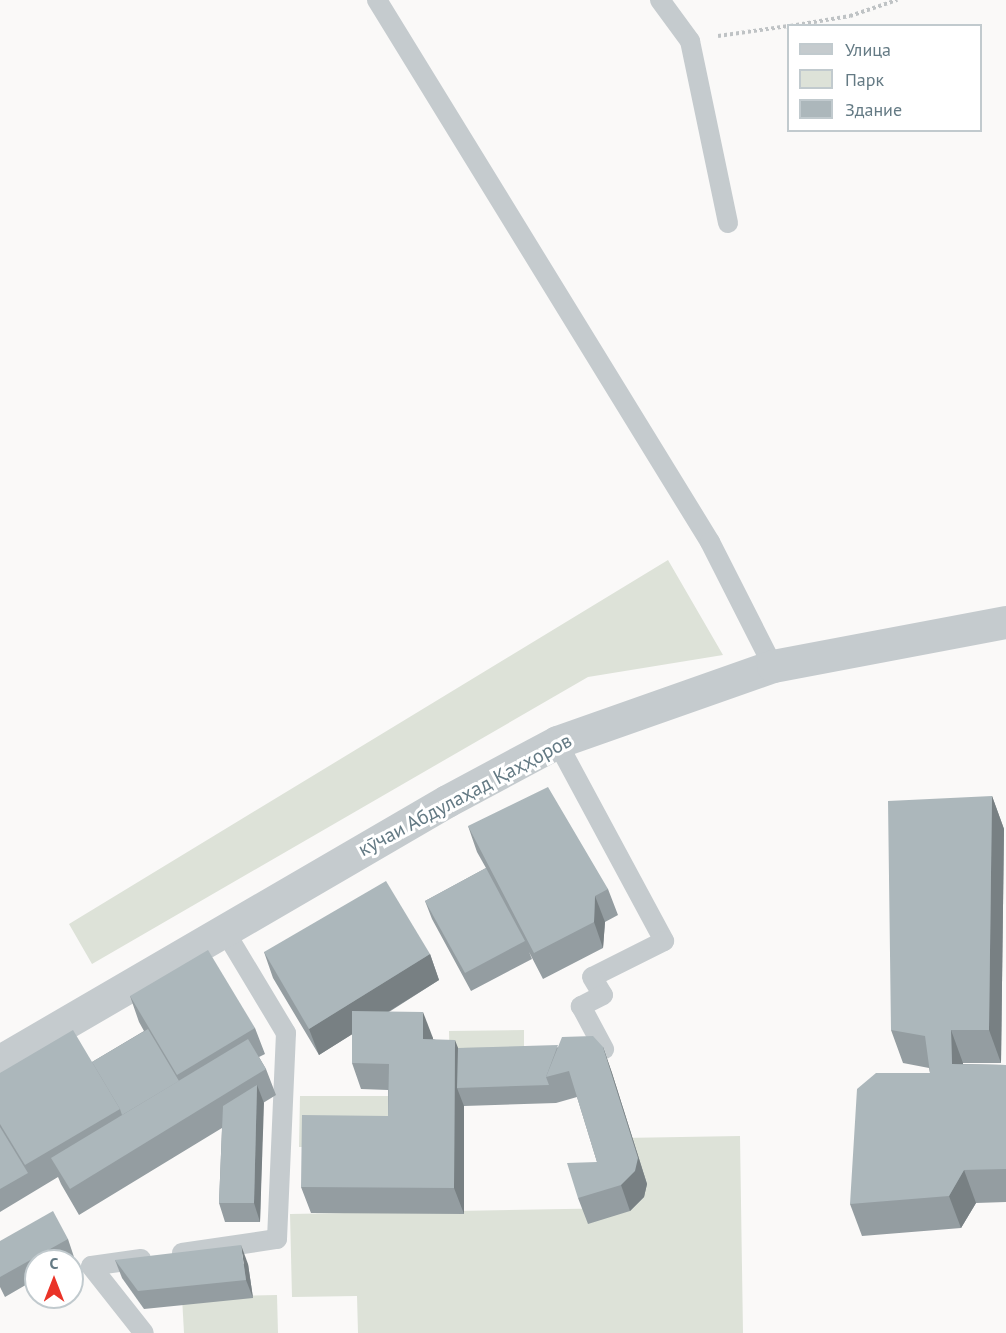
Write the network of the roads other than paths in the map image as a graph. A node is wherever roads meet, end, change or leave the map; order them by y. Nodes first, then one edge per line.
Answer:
1 (377, 0) edge
2 (660, 0) edge
3 (728, 223) dead end
4 (1006, 622) edge
5 (773, 666) junction
6 (557, 742) junction
7 (224, 930) junction
8 (604, 1049) edge
9 (0, 1061) edge
10 (144, 1333) edge

1 - 5 lane
2 - 3 lane
4 - 5 street, кӯчаи Абдулаҳад Қаҳҳоров
5 - 6 street, кӯчаи Абдулаҳад Қаҳҳоров
6 - 7 street, кӯчаи Абдулаҳад Қаҳҳоров
6 - 8 lane
7 - 9 street, кӯчаи Абдулаҳад Қаҳҳоров
7 - 10 lane

